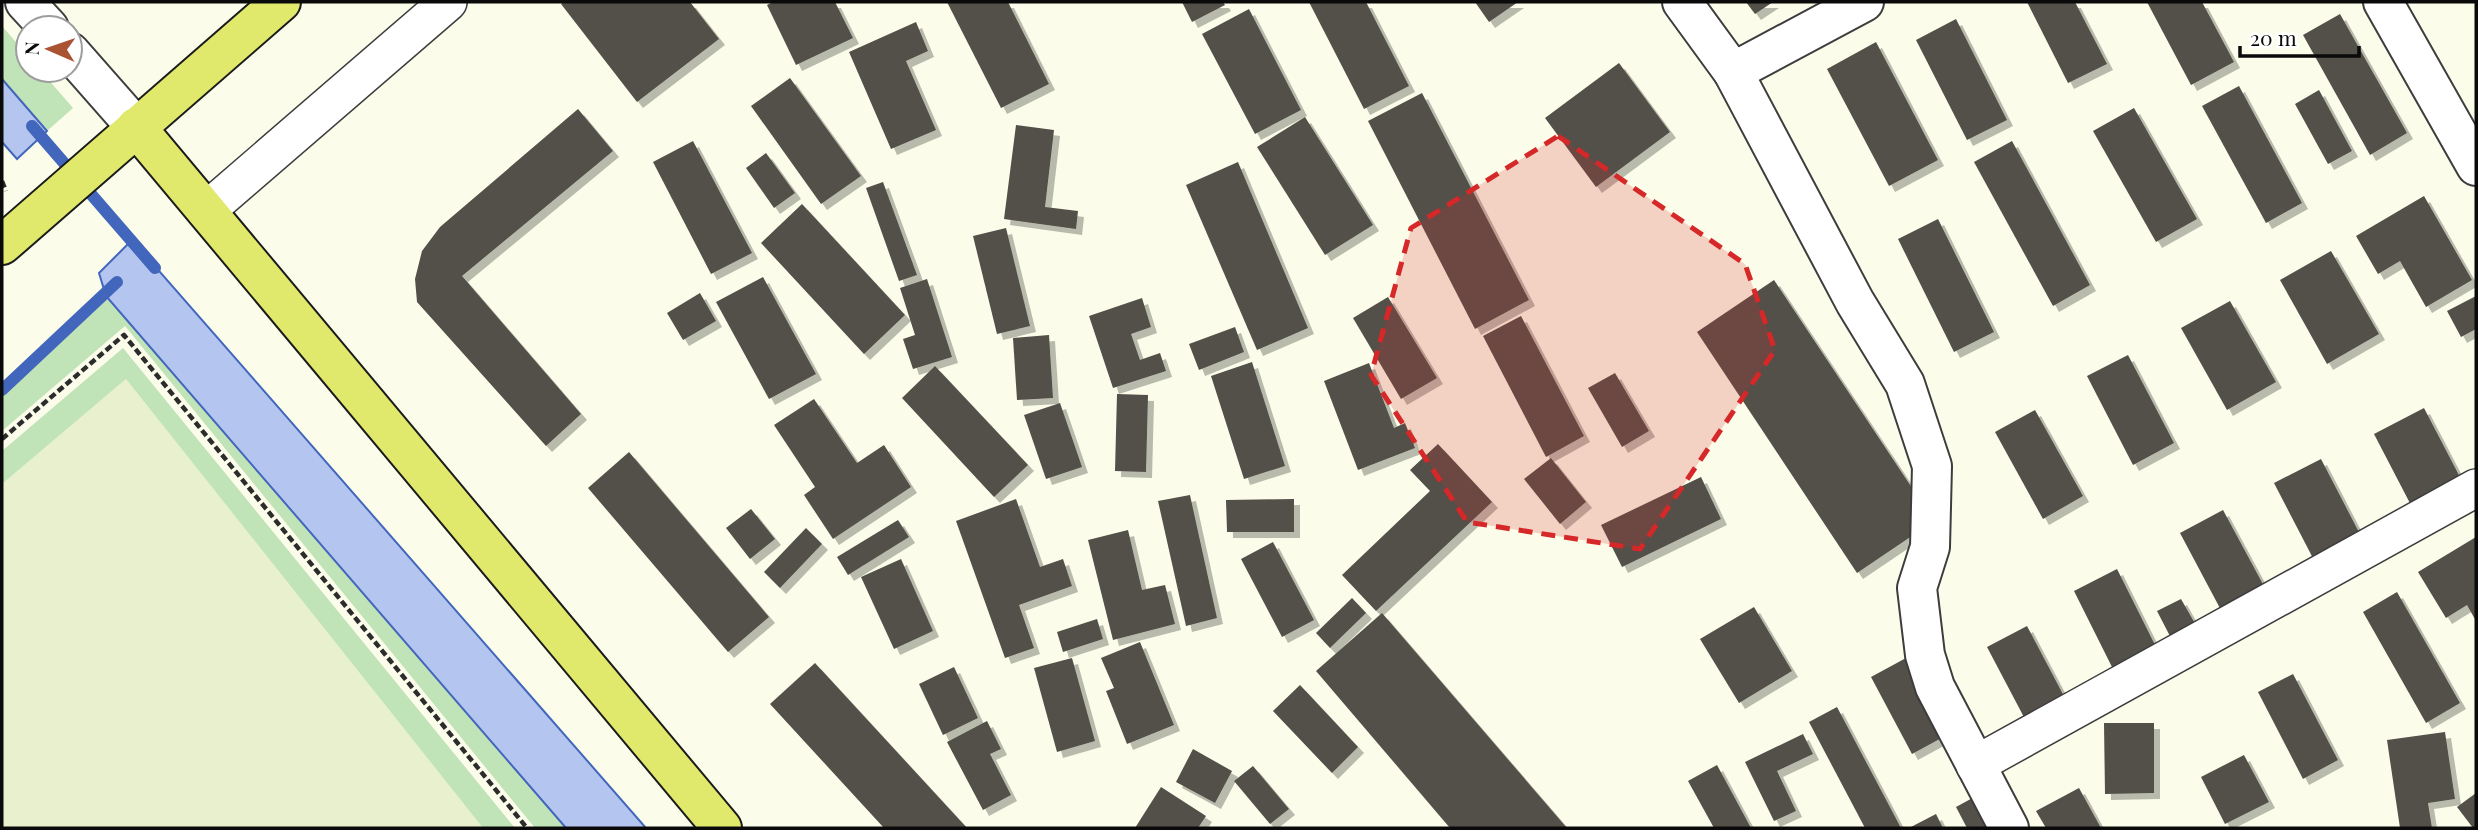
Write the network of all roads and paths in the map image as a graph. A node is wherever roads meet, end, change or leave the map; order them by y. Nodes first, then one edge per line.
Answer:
1 (281, 2) edge
2 (448, 2) edge
3 (1682, 2) edge
4 (1864, 2) edge
5 (2383, 2) edge
6 (1733, 72) junction
7 (84, 75) edge
8 (122, 139) junction
9 (2476, 166) edge
10 (206, 211) junction
11 (12, 236) edge
12 (2, 439) edge
13 (2476, 488) edge
14 (1975, 765) junction
15 (527, 828) edge
16 (722, 828) edge
17 (2009, 828) edge

1 - 8 main road
2 - 10 street
3 - 6 street
4 - 6 street
5 - 9 street
6 - 14 street
7 - 8 street
8 - 10 main road
8 - 11 main road
10 - 16 main road
12 - 15 path
13 - 14 street
14 - 17 street

